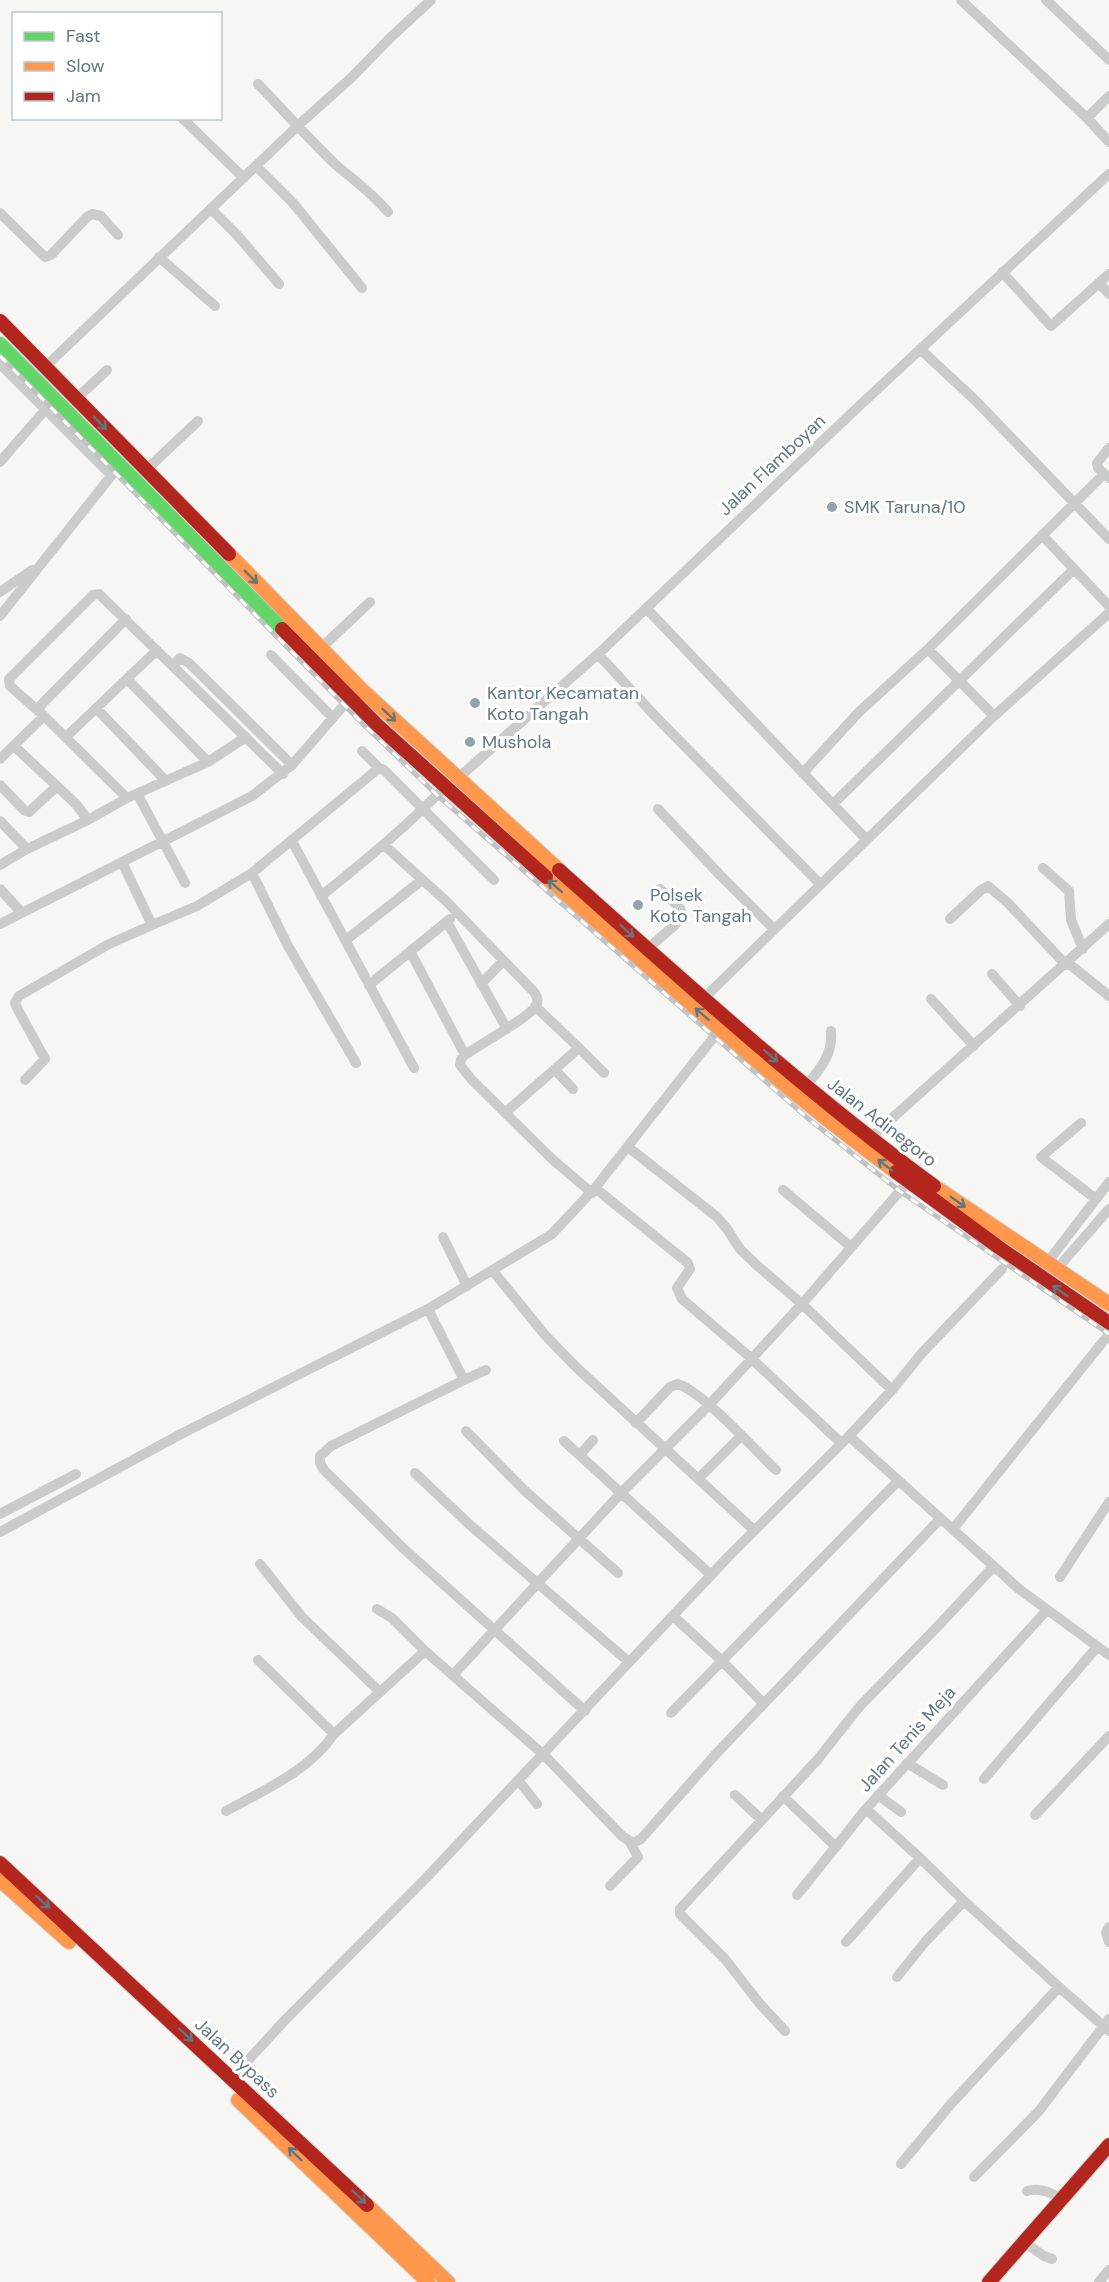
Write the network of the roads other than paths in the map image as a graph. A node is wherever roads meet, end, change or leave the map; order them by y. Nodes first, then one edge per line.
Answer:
1 (431, 0) edge
2 (961, 0) edge
3 (1046, 0) edge
4 (1109, 60) edge
5 (258, 84) dead end
6 (1109, 96) edge
7 (1087, 118) junction
8 (184, 120) edge
9 (297, 127) junction
10 (1109, 142) edge
11 (256, 166) junction
12 (1109, 174) edge
13 (244, 178) junction
14 (211, 209) junction
15 (388, 212) dead end
16 (0, 213) edge
17 (118, 235) dead end
18 (159, 257) junction
19 (1002, 272) junction
20 (1109, 274) edge
21 (1099, 283) junction
22 (279, 284) dead end
23 (362, 288) dead end
24 (1109, 294) edge
25 (215, 306) dead end
26 (0, 321) edge
27 (0, 344) edge
28 (920, 349) junction
29 (0, 364) edge
30 (45, 367) junction
31 (107, 370) dead end
32 (76, 399) junction
33 (45, 410) junction
34 (198, 421) dead end
35 (1109, 448) edge
36 (0, 462) edge
37 (146, 470) junction
38 (115, 471) junction
39 (1107, 476) edge
40 (1074, 504) junction
41 (1042, 535) junction
42 (1109, 539) edge
43 (219, 545) junction
44 (208, 555) junction
45 (232, 558) junction
46 (40, 565) junction
47 (221, 569) junction
48 (1074, 569) junction
49 (0, 592) edge
50 (370, 603) dead end
51 (1109, 606) edge
52 (646, 608) junction
53 (1109, 613) edge
54 (0, 616) edge
55 (126, 618) junction
56 (321, 648) junction
57 (928, 649) junction
58 (157, 650) junction
59 (598, 654) junction
60 (271, 655) dead end
61 (173, 665) junction
62 (127, 679) junction
63 (960, 681) junction
64 (351, 697) junction
65 (96, 708) junction
66 (40, 712) junction
67 (994, 716) junction
68 (333, 718) junction
69 (66, 737) junction
70 (246, 737) junction
71 (14, 746) junction
72 (362, 751) dead end
73 (0, 759) edge
74 (208, 762) junction
75 (292, 765) junction
76 (379, 768) junction
77 (803, 773) junction
78 (284, 774) junction
79 (457, 779) junction
80 (165, 780) junction
81 (0, 785) edge
82 (57, 786) junction
83 (444, 788) junction
84 (132, 797) junction
85 (833, 804) junction
86 (658, 809) dead end
87 (423, 810) junction
88 (87, 820) junction
89 (0, 821) edge
90 (866, 839) junction
91 (292, 841) junction
92 (164, 842) junction
93 (384, 845) junction
94 (27, 849) junction
95 (122, 862) junction
96 (0, 865) edge
97 (1043, 868) dead end
98 (252, 873) junction
99 (422, 880) junction
100 (494, 880) dead end
101 (185, 883) dead end
102 (820, 884) junction
103 (0, 889) edge
104 (660, 889) dead end
105 (321, 896) junction
106 (22, 913) junction
107 (456, 913) junction
108 (950, 919) dead end
109 (447, 922) junction
110 (0, 924) edge
111 (1109, 924) edge
112 (152, 925) junction
113 (774, 929) junction
114 (345, 940) junction
115 (647, 949) junction
116 (1083, 949) junction
117 (411, 953) junction
118 (503, 961) junction
119 (1067, 964) junction
120 (992, 974) dead end
121 (481, 984) junction
122 (369, 985) junction
123 (1109, 996) edge
124 (705, 997) junction
125 (931, 999) dead end
126 (535, 1006) junction
127 (1020, 1006) junction
128 (507, 1029) junction
129 (720, 1029) junction
130 (831, 1032) dead end
131 (974, 1046) junction
132 (579, 1048) junction
133 (465, 1055) junction
134 (356, 1063) dead end
135 (414, 1068) dead end
136 (555, 1070) junction
137 (604, 1073) dead end
138 (25, 1080) dead end
139 (806, 1086) junction
140 (573, 1089) dead end
141 (506, 1113) junction
142 (1081, 1123) dead end
143 (870, 1138) junction
144 (628, 1147) junction
145 (1109, 1182) edge
146 (908, 1183) junction
147 (594, 1190) junction
148 (783, 1190) dead end
149 (1096, 1199) junction
150 (1109, 1209) edge
151 (443, 1238) dead end
152 (1010, 1238) junction
153 (851, 1247) junction
154 (1001, 1249) junction
155 (1032, 1253) junction
156 (1052, 1266) junction
157 (1025, 1267) junction
158 (1002, 1269) dead end
159 (493, 1271) junction
160 (467, 1286) junction
161 (802, 1304) junction
162 (1109, 1304) edge
163 (428, 1309) junction
164 (1109, 1323) edge
165 (1109, 1334) edge
166 (751, 1358) junction
167 (486, 1371) dead end
168 (464, 1380) junction
169 (892, 1390) junction
170 (709, 1405) junction
171 (636, 1423) junction
172 (466, 1431) dead end
173 (741, 1436) junction
174 (593, 1440) dead end
175 (845, 1440) junction
176 (564, 1441) dead end
177 (665, 1450) junction
178 (580, 1455) junction
179 (776, 1470) dead end
180 (415, 1473) dead end
181 (76, 1474) dead end
182 (698, 1479) junction
183 (898, 1481) junction
184 (621, 1493) junction
185 (1109, 1502) edge
186 (0, 1514) edge
187 (940, 1519) junction
188 (953, 1529) junction
189 (754, 1530) junction
190 (0, 1532) edge
191 (580, 1538) junction
192 (260, 1564) dead end
193 (993, 1567) junction
194 (618, 1573) dead end
195 (711, 1575) junction
196 (1060, 1577) dead end
197 (537, 1583) junction
198 (377, 1610) dead end
199 (1047, 1610) junction
200 (673, 1616) junction
201 (495, 1629) junction
202 (1097, 1647) junction
203 (425, 1651) junction
204 (1109, 1655) edge
205 (258, 1660) dead end
206 (721, 1660) junction
207 (629, 1662) junction
208 (453, 1675) junction
209 (379, 1691) junction
210 (764, 1703) junction
211 (585, 1711) junction
212 (671, 1713) dead end
213 (334, 1734) junction
214 (1109, 1736) edge
215 (544, 1755) junction
216 (907, 1763) junction
217 (984, 1779) dead end
218 (518, 1780) junction
219 (943, 1785) dead end
220 (735, 1795) dead end
221 (878, 1795) junction
222 (783, 1796) junction
223 (537, 1804) dead end
224 (866, 1809) junction
225 (226, 1811) dead end
226 (901, 1812) dead end
227 (1035, 1815) dead end
228 (761, 1819) junction
229 (630, 1842) junction
230 (835, 1846) junction
231 (921, 1858) junction
232 (0, 1863) edge
233 (0, 1880) edge
234 (610, 1886) dead end
235 (797, 1895) dead end
236 (964, 1901) junction
237 (1109, 1927) edge
238 (846, 1942) dead end
239 (1109, 1942) edge
240 (897, 1977) dead end
241 (1059, 1987) junction
242 (1107, 2025) edge
243 (785, 2031) dead end
244 (232, 2078) junction
245 (1109, 2145) edge
246 (901, 2164) dead end
247 (974, 2177) dead end
248 (338, 2187) junction
249 (1027, 2191) dead end
250 (1061, 2199) junction
251 (1024, 2242) junction
252 (1052, 2259) dead end
253 (1109, 2270) edge
254 (428, 2282) edge
255 (448, 2282) edge
256 (989, 2282) edge
257 (1099, 2282) edge

1 - 9 street
2 - 7 street
3 - 4 street
5 - 9 street
6 - 7 street
7 - 10 street
8 - 13 street
9 - 11 street
9 - 15 street
11 - 13 street
11 - 23 street
12 - 19 street, Jalan Flamboyan
13 - 14 street
14 - 18 street
14 - 22 street
16 - 17 street
18 - 25 street
18 - 30 street
19 - 21 street
19 - 28 street, Jalan Flamboyan
20 - 21 street
21 - 24 street
26 - 30 main road, Jalan Adinegoro
27 - 38 main road
28 - 40 street
28 - 52 street, Jalan Flamboyan
29 - 33 street
30 - 32 main road, Jalan Adinegoro
31 - 32 street
32 -> 37 main road, Jalan Adinegoro
33 - 36 street
33 - 38 street
34 - 37 street
35 - 39 street
37 - 43 main road, Jalan Adinegoro
38 - 44 main road
38 - 46 street
39 - 40 street
40 - 41 street
40 - 42 street
41 - 48 street
41 - 57 street
43 - 44 main road
43 - 45 main road, Jalan Adinegoro
44 - 47 main road
45 - 47 main road
45 -> 56 main road, Jalan Adinegoro
46 - 49 street
46 - 54 street
47 - 64 main road
48 - 51 street
48 - 63 street
50 - 56 street
52 - 59 street, Jalan Flamboyan
52 - 77 street
53 - 67 street
55 - 58 street
55 - 66 street
55 - 66 street
56 -> 79 main road, Jalan Adinegoro
57 - 63 street
57 - 77 street
58 - 61 street
58 - 62 street
59 - 79 street, Jalan Flamboyan
59 - 102 street
60 - 68 street
61 - 70 street
61 - 75 street
62 - 65 street
62 - 74 street
63 - 67 street
63 - 85 street
64 - 68 street
64 - 83 main road
65 - 69 street
65 - 80 street
66 - 69 street
66 - 71 street
67 - 90 street
68 - 75 street
69 - 84 street
70 - 74 street
70 - 78 street
71 - 73 street
71 - 82 street
72 - 76 street
74 - 80 street
75 - 78 street
76 - 87 street
76 - 91 street
77 - 85 street
78 - 92 street
79 -> 115 main road, Jalan Adinegoro
80 - 84 street
81 - 82 street
82 - 88 street
83 - 87 street
129 -> 83 main road
84 - 88 street
84 - 92 street
85 - 90 street
86 - 113 street
87 - 93 street
87 - 100 street
88 - 94 street
89 - 94 street
90 - 102 street
91 - 98 street
91 - 105 street
92 - 95 street
92 - 101 street
93 - 99 street
93 - 105 street
94 - 96 street
95 - 106 street
95 - 112 street
97 - 116 street
98 - 112 street
98 - 134 street
99 - 107 street
99 - 114 street
102 - 113 street
103 - 106 street
104 - 115 street
105 - 114 street
106 - 110 street
107 - 109 street
107 - 118 street
108 - 119 street
109 - 117 street
109 - 121 street
111 - 116 street
112 - 138 street
113 - 124 street
114 - 122 street
115 - 124 main road, Jalan Adinegoro
116 - 119 street
117 - 122 street
117 - 133 street
118 - 121 street
118 - 126 street
119 - 123 street
119 - 127 street
120 - 127 street
121 - 128 street
122 - 135 street
124 -> 139 main road, Jalan Adinegoro
125 - 131 street
126 - 128 street
126 - 132 street
127 - 131 street
128 - 133 street
129 - 144 street
146 -> 129 main road
130 - 139 street
131 - 143 street
132 - 136 street
132 - 137 street
133 - 141 street
136 - 140 street
136 - 141 street
139 - 143 main road, Jalan Adinegoro
141 - 147 street
142 - 149 street
143 -> 152 main road, Jalan Adinegoro
144 - 147 street
144 - 161 street
145 - 149 street
146 - 153 street
146 - 154 main road
147 - 159 street
147 - 166 street
148 - 153 street
149 - 156 street
150 - 156 street
151 - 160 street
152 - 154 main road
152 - 155 main road, Jalan Adinegoro
153 - 161 street
154 - 157 main road
155 - 156 main road, Jalan Adinegoro
155 - 157 main road
156 - 162 main road, Jalan Adinegoro
164 -> 157 main road
158 - 169 street
159 - 160 street
159 - 171 street
160 - 163 street
161 - 166 street
161 - 169 street
163 - 168 street
163 - 190 street
165 - 188 street
166 - 170 street
166 - 175 street
167 - 168 street
168 - 201 street
169 - 175 street
170 - 171 street
170 - 173 street
170 - 177 street
171 - 177 street
172 - 191 street
173 - 179 street
173 - 182 street
174 - 178 street
175 - 183 street
175 - 189 street
176 - 178 street
177 - 182 street
177 - 184 street
178 - 184 street
180 - 197 street
181 - 186 street
182 - 189 street
183 - 187 street
183 - 206 street
184 - 191 street
184 - 195 street
185 - 196 street
187 - 188 street
187 - 210 street
188 - 193 street
189 - 195 street
191 - 194 street
191 - 197 street
192 - 209 street
193 - 199 street
193 - 222 street
195 - 200 street
197 - 201 street
197 - 207 street
198 - 203 street
199 - 202 street
199 - 216 street, Jalan Tenis Meja
200 - 206 street
200 - 207 street
201 - 208 street
201 - 211 street
202 - 204 street
202 - 217 street
203 - 208 street
203 - 209 street
205 - 213 street
206 - 210 street
206 - 212 street
207 - 211 street
208 - 215 street
209 - 213 street
210 - 229 street
211 - 215 street
213 - 225 street
214 - 227 street
215 - 218 street
215 - 229 street
216 - 219 street
216 - 221 street, Jalan Tenis Meja
218 - 223 street
218 - 244 street
220 - 228 street
221 - 224 street, Jalan Tenis Meja
221 - 226 street
222 - 228 street
222 - 230 street
224 - 230 street, Jalan Tenis Meja
224 - 231 street
228 - 243 street
229 - 234 street
230 - 235 street, Jalan Tenis Meja
231 - 236 street
231 - 238 street
232 -> 244 main road, Jalan Bypass
248 -> 233 main road, Jalan Bypass
236 - 240 street
236 - 241 street
237 - 239 street
241 - 242 street
241 - 246 street
242 - 247 street
244 - 248 main road, Jalan Bypass
245 - 250 main road
248 - 254 main road, Jalan Bypass
248 -> 255 main road, Jalan Bypass
249 - 250 street
250 - 251 main road
251 - 252 street
251 - 256 main road
253 - 257 street

